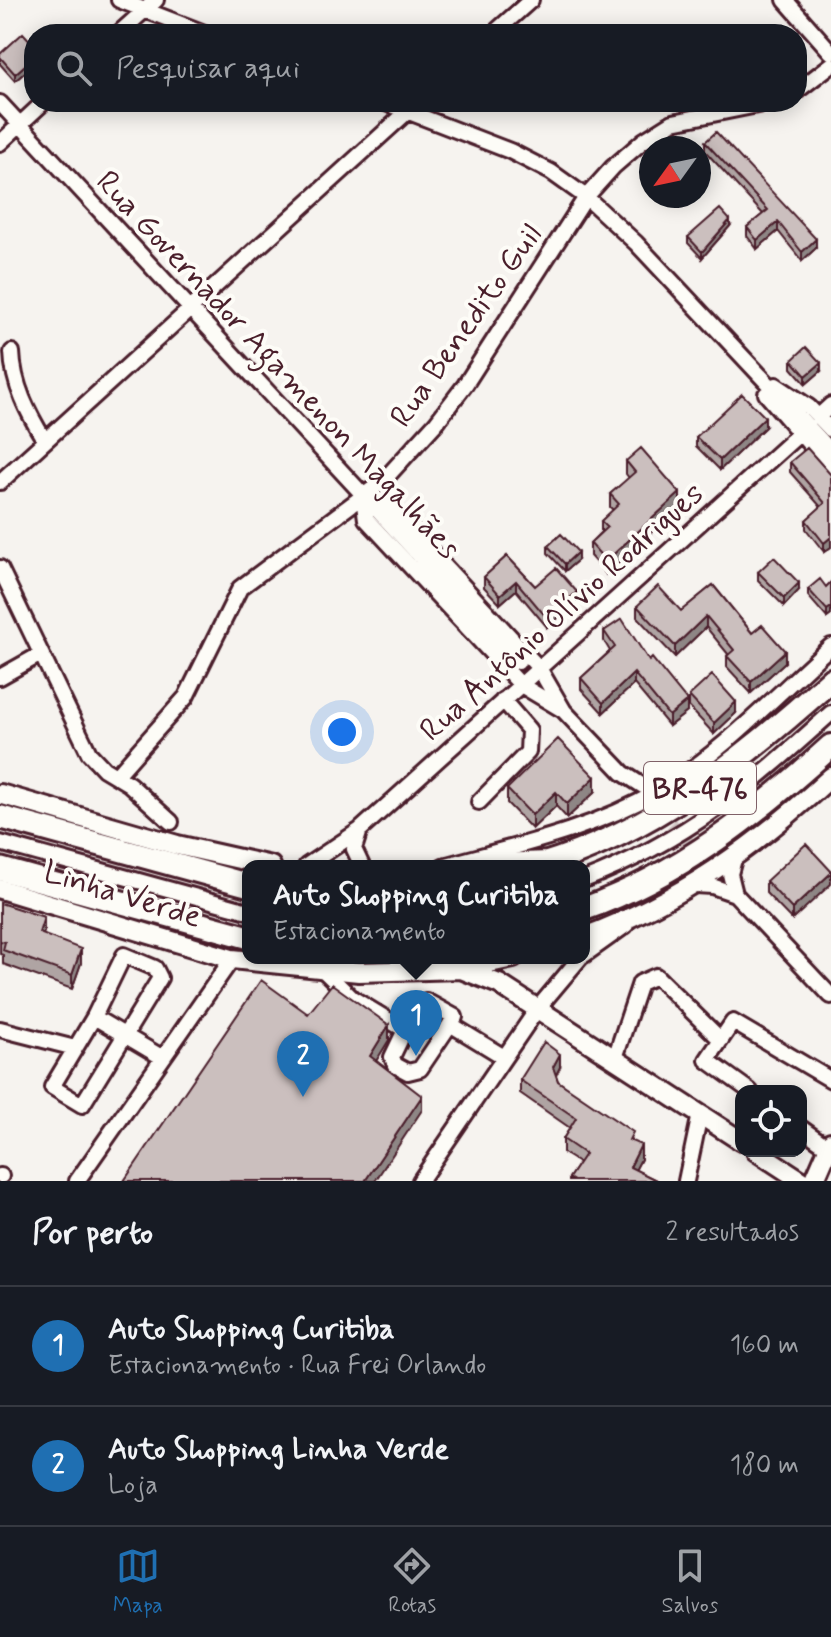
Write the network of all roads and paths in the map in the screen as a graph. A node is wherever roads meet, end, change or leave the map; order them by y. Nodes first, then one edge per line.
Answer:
1 (119, 0) edge
2 (531, 0) edge
3 (785, 0) edge
4 (150, 5) edge
5 (129, 24) edge
6 (187, 24) edge
7 (504, 24) edge
8 (806, 24) edge
9 (807, 25) edge
10 (831, 52) edge
11 (831, 65) edge
12 (807, 83) edge
13 (0, 103) edge
14 (34, 112) edge
15 (407, 112) edge
16 (424, 112) edge
17 (722, 112) edge
18 (20, 125) junction
19 (0, 143) edge
20 (586, 197) junction
21 (190, 309) junction
22 (12, 352) dead end
23 (759, 374) junction
24 (831, 405) edge
25 (818, 417) junction
26 (831, 430) edge
27 (799, 434) junction
28 (45, 441) junction
29 (831, 451) edge
30 (831, 469) edge
31 (0, 482) edge
32 (363, 497) junction
33 (0, 568) edge
34 (831, 646) edge
35 (41, 654) junction
36 (518, 662) tunnel mouth
37 (539, 668) junction
38 (0, 677) edge
39 (831, 680) edge
40 (521, 685) junction
41 (503, 700) junction
42 (564, 711) junction
43 (831, 713) edge
44 (831, 746) edge
45 (623, 773) junction
46 (116, 776) junction
47 (831, 777) edge
48 (659, 791) junction
49 (0, 794) edge
50 (479, 802) dead end
51 (628, 807) junction
52 (0, 817) edge
53 (171, 822) dead end
54 (360, 830) junction
55 (0, 843) edge
56 (734, 859) junction
57 (244, 860) edge
58 (315, 860) edge
59 (359, 860) edge
60 (464, 860) edge
61 (553, 860) edge
62 (0, 869) edge
63 (590, 878) edge
64 (242, 883) edge
65 (695, 885) junction
66 (0, 889) edge
67 (735, 894) junction
68 (590, 906) edge
69 (242, 909) edge
70 (637, 916) junction
71 (242, 935) edge
72 (590, 935) edge
73 (590, 951) edge
74 (232, 959) junction
75 (242, 960) edge
76 (281, 964) edge
77 (485, 964) edge
78 (576, 964) edge
79 (321, 968) junction
80 (461, 969) junction
81 (831, 996) edge
82 (538, 1008) junction
83 (94, 1017) junction
84 (450, 1024) junction
85 (0, 1029) edge
86 (405, 1030) junction
87 (125, 1036) junction
88 (721, 1040) junction
89 (75, 1048) junction
90 (504, 1057) junction
91 (163, 1058) junction
92 (615, 1058) junction
93 (831, 1080) edge
94 (742, 1085) edge
95 (700, 1114) junction
96 (807, 1132) edge
97 (735, 1137) edge
98 (830, 1145) edge
99 (765, 1157) edge
100 (77, 1181) edge
101 (420, 1181) edge
102 (686, 1181) edge
103 (802, 1181) edge
104 (814, 1181) edge

1 - 4 street
2 - 7 street
3 - 8 street
4 - 5 street
4 - 6 street
9 - 10 street
11 - 12 street
13 - 18 street, Rua Governador Agamenon Magalhães
14 - 18 street
15 - 21 street
16 - 20 street
17 - 20 street, Rua Benedito Guil
18 - 19 street
18 - 21 street, Rua Governador Agamenon Magalhães
20 - 23 street
20 - 32 street, Rua Benedito Guil
21 - 28 street
21 - 32 street, Rua Governador Agamenon Magalhães
22 - 28 street
23 - 25 street
23 - 27 street
23 - 29 street
24 - 25 street
25 - 26 street
27 - 30 street
27 - 37 street, Rua Antônio Olívio Rodrigues
28 - 31 street
32 - 36 street, Rua Governador Agamenon Magalhães
32 - 37 street
32 - 40 street
32 - 46 street, Rua Benedito Guil
33 - 35 street
34 - 48 street
35 - 38 street
35 - 46 street
37 - 40 street, Rua Antônio Olívio Rodrigues
37 - 42 street
39 - 61 highway, BR-476
40 - 41 street, Rua Antônio Olívio Rodrigues
40 - 42 street
41 - 50 street
41 - 54 street, Rua Antônio Olívio Rodrigues
42 - 45 street
43 - 63 street
44 - 68 highway, BR-476
45 - 48 street
45 - 51 street
46 - 53 street
47 - 56 main road
48 - 51 street
49 - 57 main road, Linha Verde
51 - 60 street
52 - 64 highway, Linha Verde
54 - 58 street, Rua Antônio Olívio Rodrigues
54 - 59 street
55 - 69 street
56 - 65 main road
56 - 67 street
62 - 71 highway, Linha Verde
65 - 67 street
65 - 70 main road
66 - 74 main road, Linha Verde
67 - 81 street
70 - 72 main road
70 - 73 street
74 - 75 main road, Linha Verde
74 - 91 street
76 - 79 main road, Linha Verde
77 - 80 main road, Linha Verde
78 - 82 street
79 - 80 main road, Linha Verde
79 - 86 street
80 - 82 main road
82 - 90 street
82 - 92 main road
83 - 87 street
83 - 87 street
83 - 89 street
84 - 86 street
84 - 86 street
84 - 90 street
85 - 89 street
87 - 89 street
87 - 91 street
88 - 92 street
88 - 93 street
88 - 94 street
90 - 101 street
91 - 100 street
92 - 95 main road
95 - 97 main road
95 - 102 street
96 - 98 street
98 - 104 main road
99 - 103 main road

